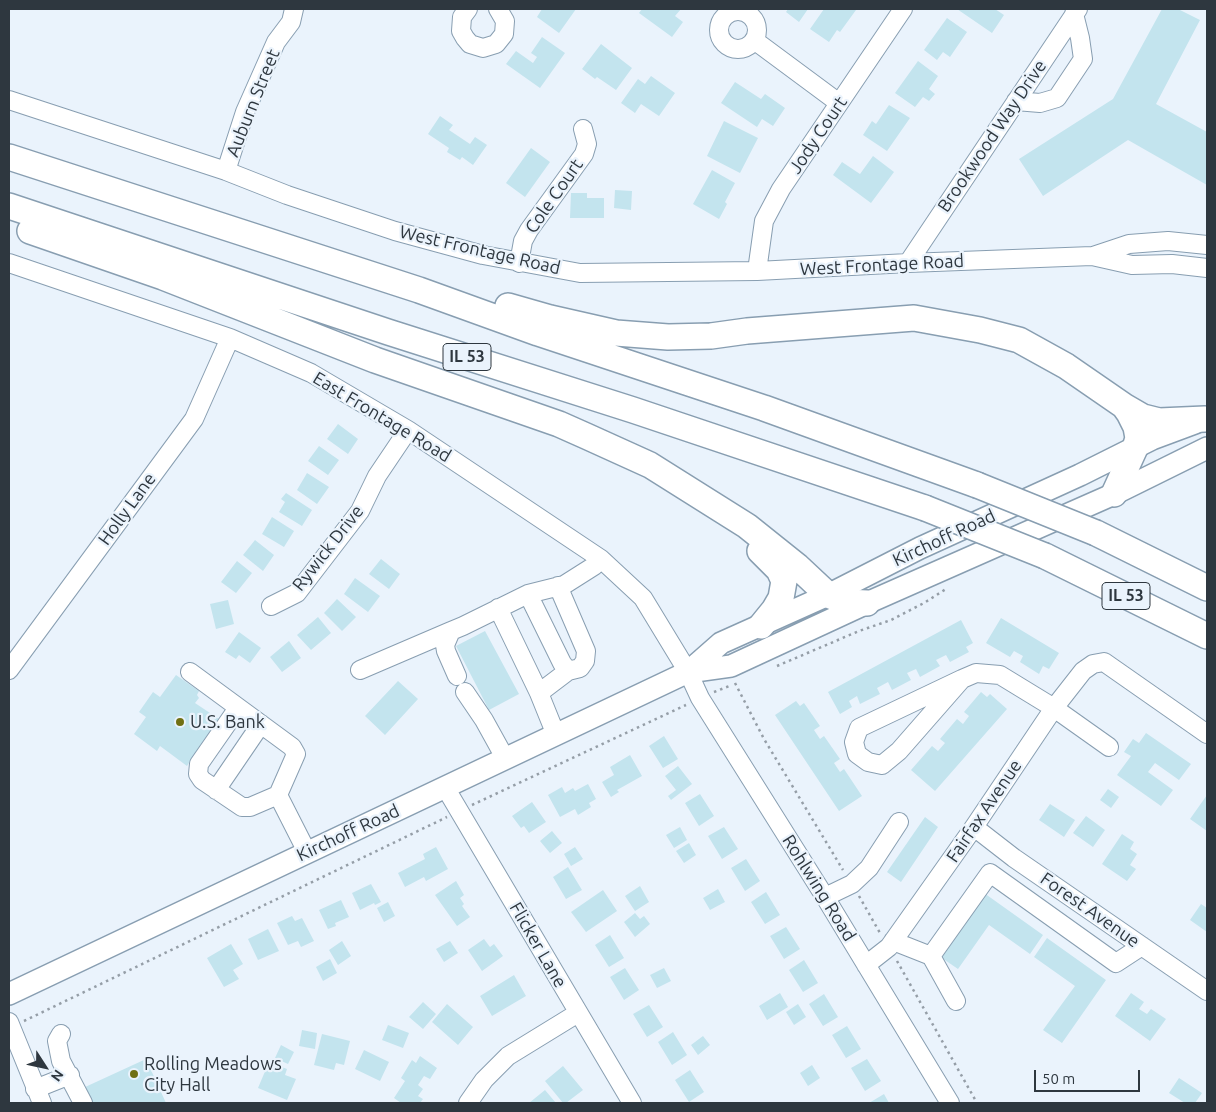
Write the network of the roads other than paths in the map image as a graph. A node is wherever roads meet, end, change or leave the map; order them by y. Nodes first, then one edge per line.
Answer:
1 (294, 9) edge
2 (468, 9) edge
3 (498, 9) edge
4 (903, 9) edge
5 (1076, 11) edge
6 (754, 40) dead end
7 (9, 100) edge
8 (1016, 101) junction
9 (839, 103) junction
10 (584, 129) dead end
11 (9, 157) edge
12 (226, 171) junction
13 (9, 206) edge
14 (9, 224) edge
15 (1207, 245) edge
16 (1092, 256) junction
17 (908, 262) junction
18 (520, 263) junction
19 (9, 264) edge
20 (1207, 268) edge
21 (758, 271) junction
22 (419, 290) junction
23 (230, 338) junction
24 (1124, 406) junction
25 (1206, 419) edge
26 (408, 430) junction
27 (1136, 448) junction
28 (1207, 448) edge
29 (1114, 494) junction
30 (699, 496) junction
31 (601, 559) junction
32 (558, 586) junction
33 (1207, 588) edge
34 (528, 594) junction
35 (828, 595) junction
36 (867, 603) junction
37 (271, 606) dead end
38 (498, 608) junction
39 (760, 626) junction
40 (451, 631) junction
41 (1207, 636) edge
42 (9, 670) edge
43 (360, 670) dead end
44 (568, 671) junction
45 (190, 672) dead end
46 (688, 672) junction
47 (962, 679) junction
48 (539, 693) junction
49 (238, 708) junction
50 (1054, 708) junction
51 (261, 724) junction
52 (1207, 734) edge
53 (556, 735) junction
54 (1109, 748) dead end
55 (506, 758) junction
56 (445, 787) junction
57 (216, 790) junction
58 (278, 795) junction
59 (899, 822) dead end
60 (974, 828) junction
61 (307, 852) junction
62 (1014, 858) junction
63 (999, 879) junction
64 (825, 897) junction
65 (893, 941) junction
66 (1142, 946) junction
67 (931, 956) junction
68 (866, 965) junction
69 (1207, 991) edge
70 (9, 994) edge
71 (956, 1001) dead end
72 (578, 1013) junction
73 (9, 1022) edge
74 (61, 1034) dead end
75 (70, 1075) junction
76 (38, 1096) edge
77 (83, 1103) edge
78 (468, 1103) edge
79 (632, 1103) edge
80 (950, 1103) edge

1 - 12 street, Auburn Street
2 - 3 street
4 - 9 street, Jody Court
5 - 8 street, Brookwood Way Drive
5 - 8 street
6 - 9 street
7 - 12 street, West Frontage Road
8 - 17 street, Brookwood Way Drive
9 - 21 street, Jody Court
10 - 18 street, Cole Court
11 - 22 highway, IL 53
12 - 18 street, West Frontage Road
13 - 41 highway, IL 53, bridge
14 - 30 highway
15 - 16 street, West Frontage Road
16 - 17 street, West Frontage Road
16 - 20 street, West Frontage Road
17 - 21 street, West Frontage Road
18 - 21 street, West Frontage Road
19 - 23 street, East Frontage Road
22 - 24 highway
22 - 33 highway, IL 53, bridge
23 - 26 street, East Frontage Road
23 - 42 street, Holly Lane
24 - 25 highway
24 - 27 highway
25 - 27 main road, Kirchoff Road
26 - 31 street, East Frontage Road
26 - 37 street, Rywick Drive
27 - 29 highway
27 - 35 main road, Kirchoff Road
28 - 29 main road, Kirchoff Road
29 - 36 main road, Kirchoff Road
30 - 35 highway
30 - 39 highway
31 - 32 street
31 - 46 street, East Frontage Road
32 - 34 street
32 - 44 street
34 - 38 street
34 - 44 street
35 - 36 highway
35 - 39 main road, Kirchoff Road
36 - 46 main road, Kirchoff Road
38 - 40 street
38 - 48 street
39 - 46 main road, Kirchoff Road
40 - 43 street
40 - 55 street
44 - 48 street
45 - 49 street
46 - 53 main road, Kirchoff Road
46 - 64 street, Rohlwing Road
47 - 47 street
47 - 50 street
48 - 53 street
49 - 51 street
49 - 57 street
50 - 52 street, Fairfax Avenue
50 - 54 street
50 - 60 street, Fairfax Avenue
51 - 57 street
51 - 58 street
53 - 55 main road, Kirchoff Road
55 - 56 main road, Kirchoff Road
56 - 61 main road, Kirchoff Road
56 - 72 street, Flicker Lane
57 - 58 street
58 - 61 street
59 - 64 street
60 - 62 street, Forest Avenue
60 - 65 street, Fairfax Avenue
61 - 70 main road, Kirchoff Road
62 - 63 street
62 - 66 street, Forest Avenue
63 - 66 street
63 - 67 street
64 - 68 street, Rohlwing Road
65 - 67 street
65 - 68 street, Fairfax Avenue
66 - 69 street, Forest Avenue
67 - 71 street
68 - 80 street, Rohlwing Road
72 - 78 street
72 - 79 street, Flicker Lane
73 - 76 street
74 - 75 street
75 - 76 street
75 - 77 street

